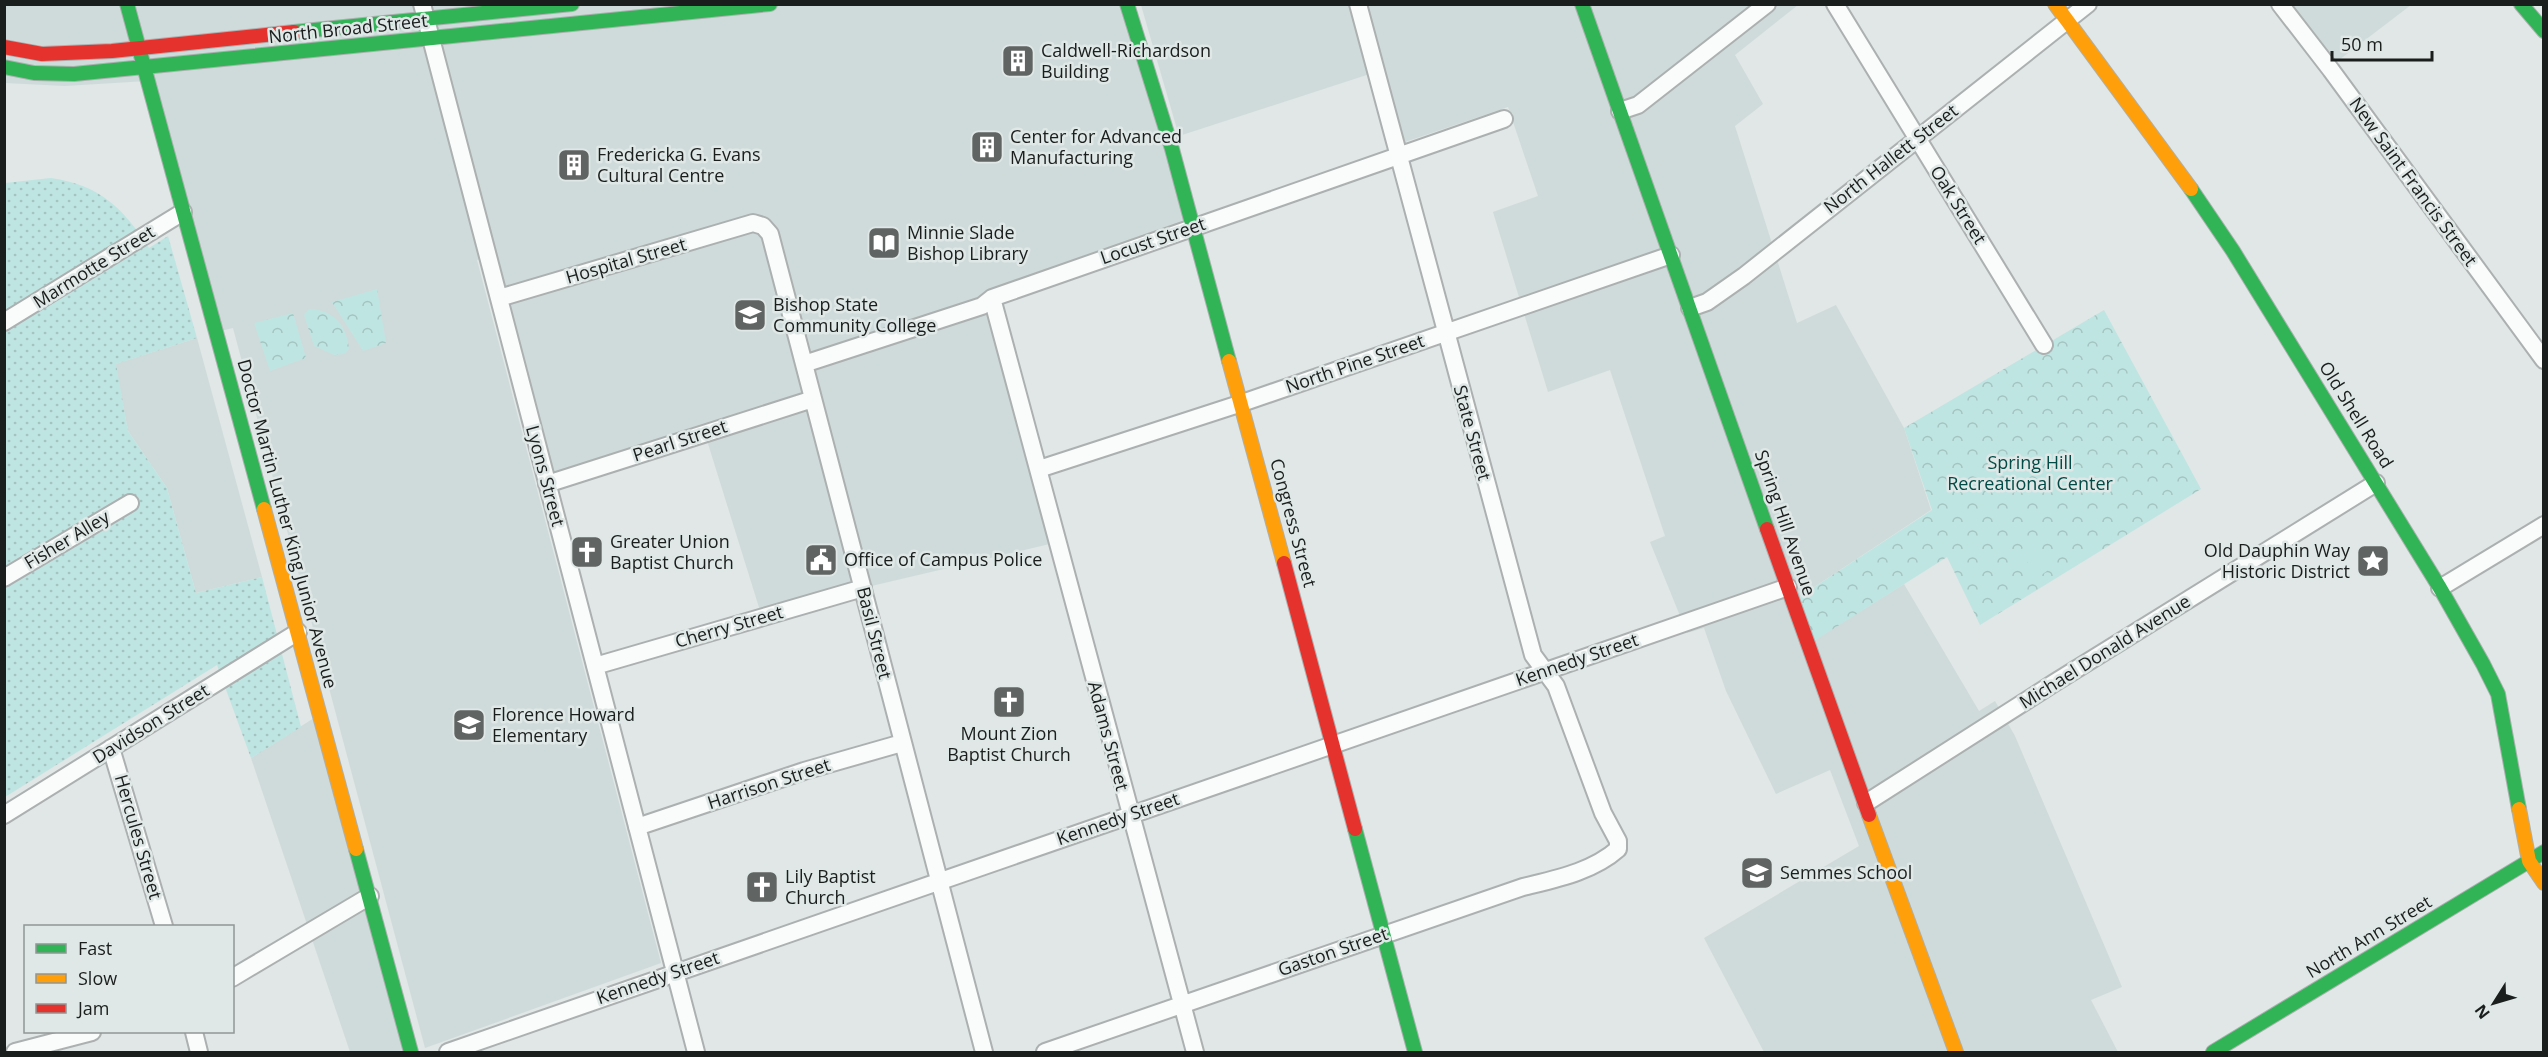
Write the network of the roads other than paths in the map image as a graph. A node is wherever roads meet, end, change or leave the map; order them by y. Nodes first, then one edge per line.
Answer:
1 (127, 4) edge
2 (572, 4) edge
3 (770, 4) edge
4 (1127, 4) edge
5 (1358, 4) edge
6 (1582, 4) edge
7 (1767, 4) edge
8 (1835, 4) edge
9 (2055, 4) edge
10 (2088, 4) edge
11 (2280, 4) edge
12 (2521, 4) edge
13 (424, 12) edge
14 (2067, 21) junction
15 (2544, 31) edge
16 (431, 39) junction
17 (4, 47) edge
18 (138, 49) junction
19 (4, 68) edge
20 (144, 68) junction
21 (1620, 111) junction
22 (1503, 119) dead end
23 (1917, 138) junction
24 (1398, 155) junction
25 (183, 212) junction
26 (753, 223) joint
27 (1194, 227) junction
28 (1671, 255) junction
29 (499, 298) junction
30 (992, 298) junction
31 (1690, 308) junction
32 (4, 322) edge
33 (1445, 333) junction
34 (2044, 345) dead end
35 (2544, 360) edge
36 (804, 364) junction
37 (813, 399) junction
38 (1242, 403) junction
39 (1039, 469) junction
40 (2376, 483) junction
41 (547, 484) junction
42 (130, 503) dead end
43 (2544, 525) edge
44 (4, 578) edge
45 (1788, 587) junction
46 (863, 588) junction
47 (2440, 588) junction
48 (298, 632) junction
49 (595, 666) junction
50 (1545, 670) junction
51 (902, 743) junction
52 (1333, 744) junction
53 (111, 748) junction
54 (1866, 803) junction
55 (4, 815) edge
56 (1129, 815) junction
57 (637, 827) junction
58 (1618, 849) joint
59 (2544, 852) edge
60 (2529, 861) junction
61 (941, 880) junction
62 (2544, 883) edge
63 (370, 896) junction
64 (163, 925) edge
65 (1384, 935) junction
66 (675, 972) junction
67 (234, 977) edge
68 (1182, 1005) junction
69 (88, 1033) edge
70 (194, 1033) edge
71 (15, 1053) edge
72 (199, 1053) edge
73 (411, 1053) edge
74 (448, 1053) edge
75 (696, 1053) edge
76 (984, 1053) edge
77 (1045, 1053) edge
78 (1195, 1053) edge
79 (1415, 1053) edge
80 (1956, 1053) edge
81 (2212, 1053) edge

1 - 18 main road, Doctor Martin Luther King Junior Avenue
2 - 13 main road, North Broad Street
3 - 16 main road, North Broad Street
4 - 27 main road, Congress Street
5 - 24 street, State Street
6 - 21 main road, Spring Hill Avenue
7 - 21 street
8 - 23 street, Oak Street
9 - 14 main road, Old Shell Road
10 - 14 street, North Hallett Street
11 - 35 street, New Saint Francis Street
12 - 15 main road
13 - 16 street, Lyons Street
13 - 18 main road, North Broad Street
14 - 23 street, North Hallett Street
14 - 40 main road, Old Shell Road
16 - 20 main road, North Broad Street
16 - 29 street, Lyons Street
17 - 18 main road, North Broad Street
18 - 20 main road, Doctor Martin Luther King Junior Avenue
19 - 20 main road, North Broad Street
20 - 25 main road, Doctor Martin Luther King Junior Avenue
21 - 28 main road, Spring Hill Avenue
22 - 24 street, Locust Street
23 - 31 street, North Hallett Street
23 - 34 street, Oak Street
24 - 27 street, Locust Street
24 - 33 street, State Street
25 - 32 street, Marmotte Street
25 - 48 main road, Doctor Martin Luther King Junior Avenue
26 - 29 street, Hospital Street
26 - 36 street, Basil Street
27 - 30 street, Locust Street
27 - 38 main road, Congress Street
28 - 31 main road, Spring Hill Avenue
28 - 33 street, North Pine Street
29 - 41 street, Lyons Street
30 - 36 street, Locust Street
30 - 39 street
31 - 45 main road, Spring Hill Avenue
33 - 38 street, North Pine Street
33 - 50 street, State Street
36 - 37 street, Basil Street
37 - 41 street, Pearl Street
37 - 46 street, Basil Street
38 - 39 street, North Pine Street
38 - 52 main road, Congress Street
39 - 56 street, Adams Street
40 - 47 main road, Old Shell Road
40 - 54 street, Michael Donald Avenue
41 - 49 street, Lyons Street
42 - 44 street, Fisher Alley
43 - 47 street
45 - 50 street, Kennedy Street
45 - 54 main road, Spring Hill Avenue
46 - 49 street, Cherry Street
46 - 51 street, Basil Street
47 - 60 main road, Old Shell Road
48 - 53 street, Davidson Street
48 - 63 main road, Doctor Martin Luther King Junior Avenue
49 - 57 street, Lyons Street
50 - 52 street, Kennedy Street
50 - 58 street, State Street
51 - 57 street, Harrison Street
51 - 61 street, Basil Street
52 - 56 street, Kennedy Street
52 - 65 main road, Congress Street
53 - 55 street, Davidson Street
53 - 64 street, Hercules Street
54 - 80 main road, Spring Hill Avenue
56 - 61 street, Kennedy Street
56 - 68 street, Adams Street
57 - 66 street, Lyons Street
58 - 65 street, Gaston Street
59 - 60 main road, North Ann Street
60 - 62 main road, Old Shell Road
60 - 81 main road, North Ann Street
61 - 66 street, Kennedy Street
61 - 76 street, Basil Street
63 - 67 street
63 - 73 main road, Doctor Martin Luther King Junior Avenue
65 - 68 street, Gaston Street
65 - 79 main road, Congress Street
66 - 74 street, Kennedy Street
66 - 75 street, Lyons Street
68 - 77 street, Gaston Street
68 - 78 street, Adams Street
69 - 71 street
70 - 72 street

